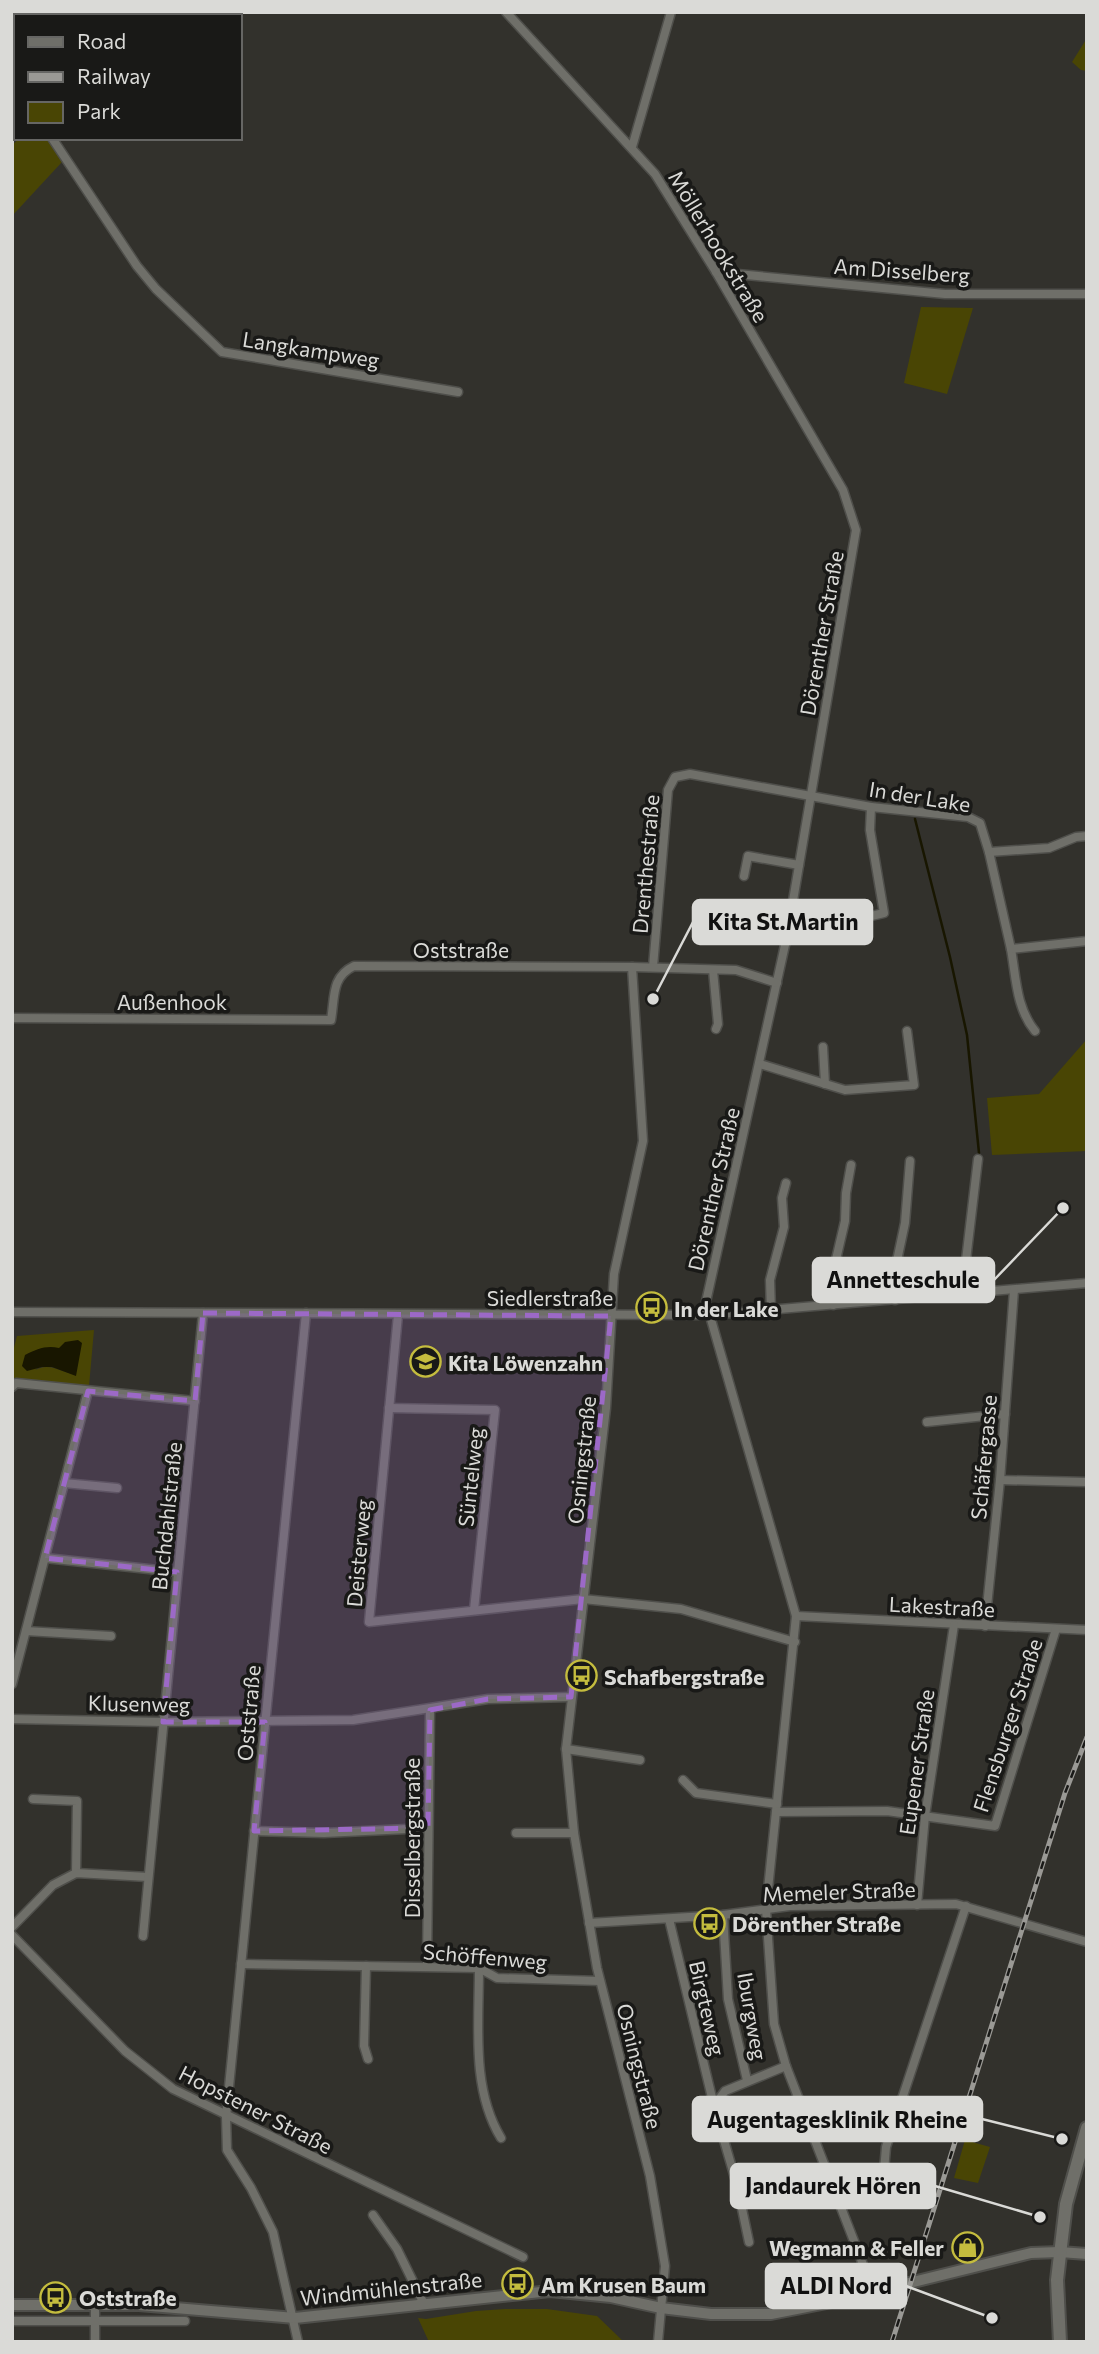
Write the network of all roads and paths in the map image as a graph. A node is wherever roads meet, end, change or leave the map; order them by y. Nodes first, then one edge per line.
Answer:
1 (506, 12) edge
2 (671, 12) edge
3 (53, 140) edge
4 (632, 147) junction
5 (716, 272) junction
6 (1087, 294) edge
7 (458, 392) dead end
8 (856, 530) joint
9 (811, 795) junction
10 (871, 807) junction
11 (1087, 836) edge
12 (989, 852) junction
13 (799, 865) junction
14 (744, 876) dead end
15 (787, 936) junction
16 (1087, 941) edge
17 (1012, 949) junction
18 (632, 967) junction
19 (653, 967) junction
20 (713, 970) junction
21 (777, 983) junction
22 (14, 1018) edge
23 (331, 1020) joint
24 (716, 1029) dead end
25 (907, 1031) dead end
26 (1035, 1031) dead end
27 (823, 1047) dead end
28 (760, 1064) junction
29 (825, 1084) junction
30 (978, 1159) dead end
31 (910, 1161) dead end
32 (851, 1165) dead end
33 (786, 1183) dead end
34 (1087, 1283) edge
35 (1014, 1290) junction
36 (962, 1294) junction
37 (895, 1300) junction
38 (832, 1305) junction
39 (771, 1311) junction
40 (12, 1312) edge
41 (203, 1313) junction
42 (306, 1313) junction
43 (398, 1315) junction
44 (708, 1315) junction
45 (611, 1316) junction
46 (12, 1387) edge
47 (88, 1391) junction
48 (195, 1401) junction
49 (389, 1408) junction
50 (1004, 1414) junction
51 (927, 1422) dead end
52 (1000, 1479) junction
53 (1087, 1482) edge
54 (64, 1483) junction
55 (117, 1488) dead end
56 (45, 1558) junction
57 (177, 1572) junction
58 (583, 1599) junction
59 (474, 1610) junction
60 (796, 1616) junction
61 (954, 1625) junction
62 (985, 1626) junction
63 (1056, 1629) junction
64 (1087, 1630) edge
65 (26, 1631) junction
66 (111, 1636) dead end
67 (795, 1642) junction
68 (12, 1684) edge
69 (571, 1697) junction
70 (430, 1710) junction
71 (12, 1719) edge
72 (163, 1722) junction
73 (265, 1722) junction
74 (566, 1749) junction
75 (640, 1759) dead end
76 (683, 1780) dead end
77 (33, 1799) dead end
78 (776, 1808) junction
79 (925, 1816) junction
80 (428, 1828) junction
81 (254, 1831) junction
82 (516, 1833) dead end
83 (574, 1833) junction
84 (76, 1874) junction
85 (148, 1877) junction
86 (917, 1905) junction
87 (966, 1906) junction
88 (766, 1909) junction
89 (723, 1915) junction
90 (669, 1919) junction
91 (589, 1923) junction
92 (12, 1927) edge
93 (12, 1935) edge
94 (143, 1936) dead end
95 (1087, 1942) edge
96 (241, 1964) junction
97 (366, 1966) junction
98 (428, 1966) junction
99 (479, 1968) junction
100 (600, 1981) junction
101 (368, 2059) dead end
102 (786, 2066) junction
103 (747, 2080) junction
104 (714, 2106) junction
105 (226, 2117) junction
106 (1087, 2128) edge
107 (501, 2138) dead end
108 (884, 2171) dead end
109 (373, 2215) dead end
110 (749, 2242) dead end
111 (1060, 2252) junction
112 (1087, 2255) edge
113 (523, 2257) dead end
114 (872, 2292) junction
115 (95, 2304) junction
116 (424, 2304) junction
117 (12, 2305) edge
118 (661, 2308) junction
119 (295, 2318) junction
120 (12, 2321) edge
121 (95, 2321) junction
122 (185, 2321) dead end
123 (95, 2342) edge
124 (298, 2342) edge
125 (657, 2342) edge
126 (1060, 2342) edge

1 - 4 street, Möllerhookstraße
2 - 4 street
3 - 7 street, Langkampweg
4 - 5 street, Möllerhookstraße
5 - 6 street, Am Disselberg
5 - 8 street, Möllerhookstraße
8 - 9 street, Dörenther Straße
9 - 10 street, In der Lake
9 - 13 street, Dörenther Straße
9 - 19 street, Drenthestraße
10 - 12 street, In der Lake
10 - 15 street
11 - 12 street
12 - 17 street, In der Lake
13 - 14 street
13 - 15 street, Dörenther Straße
15 - 21 street, Dörenther Straße
16 - 17 street
17 - 26 street, In der Lake
18 - 19 street
18 - 23 street, Oststraße
18 - 45 street, Osningstraße
19 - 20 street
20 - 21 street
20 - 24 street
21 - 28 street, Dörenther Straße
22 - 23 street, Außenhook
25 - 29 street
27 - 29 street
28 - 29 street
28 - 44 street, Dörenther Straße
30 - 36 street
31 - 37 street
32 - 38 street
33 - 39 street
34 - 35 street, Siedlerstraße
35 - 36 street, Siedlerstraße
35 - 50 street, Schäfergasse
36 - 37 street, Siedlerstraße
37 - 38 street, Siedlerstraße
38 - 39 street, Siedlerstraße
39 - 44 street, Siedlerstraße
40 - 41 street, Siedlerstraße
41 - 42 street, Siedlerstraße
41 - 48 street, Buchdahlstraße
42 - 43 street, Siedlerstraße
42 - 73 street, Oststraße
43 - 45 street, Siedlerstraße
43 - 49 street, Deisterweg
44 - 45 street, Siedlerstraße
44 - 60 street, Dörenther Straße
45 - 58 street, Osningstraße
46 - 47 street
47 - 48 street
47 - 54 street
48 - 57 street, Buchdahlstraße
49 - 59 street, Süntelweg
49 - 59 street, Deisterweg
50 - 51 street
50 - 52 street, Schäfergasse
52 - 53 street
52 - 62 street, Schäfergasse
54 - 55 street
54 - 56 street
56 - 57 street
56 - 65 street
57 - 72 street, Buchdahlstraße
58 - 59 street, Deisterweg
58 - 67 street
58 - 69 street, Osningstraße
60 - 61 street, Lakestraße
60 - 67 street, Dörenther Straße
61 - 62 street, Lakestraße
61 - 79 street, Eupener Straße
62 - 63 street, Lakestraße
63 - 64 street, Lakestraße
63 - 79 street, Flensburger Straße
65 - 66 street
65 - 68 street
67 - 78 street, Dörenther Straße
69 - 70 street
69 - 74 street, Osningstraße
70 - 73 street
70 - 80 street, Disselbergstraße
71 - 72 street, Klusenweg
72 - 73 street, Klusenweg
72 - 85 street, Buchdahlstraße
73 - 81 street, Oststraße
74 - 75 street
74 - 83 street, Osningstraße
76 - 78 street, Flensburger Straße
77 - 84 street
78 - 79 street, Flensburger Straße
78 - 88 street, Dörenther Straße
79 - 86 street, Eupener Straße
80 - 81 street
80 - 98 street, Disselbergstraße
81 - 96 street, Oststraße
82 - 83 street
83 - 91 street, Osningstraße
84 - 85 street
84 - 92 street
85 - 94 street, Buchdahlstraße
86 - 87 street, Memeler Straße
86 - 88 street, Memeler Straße
87 - 95 street, Memeler Straße
87 - 108 street
88 - 89 street, Memeler Straße
88 - 102 street, Dörenther Straße
89 - 90 street, Memeler Straße
89 - 103 street, Iburgweg
90 - 91 street, Memeler Straße
90 - 104 street, Birgteweg
91 - 100 street, Osningstraße
93 - 105 street, Hopstener Straße
96 - 97 street, Schöffenweg
96 - 105 street, Oststraße
97 - 98 street, Schöffenweg
97 - 101 street
98 - 99 street, Schöffenweg
99 - 100 street, Schöffenweg
99 - 107 street
100 - 118 street, Osningstraße
102 - 103 street
102 - 114 street, Dörenther Straße
103 - 104 street
104 - 110 street, Birgteweg
105 - 113 street, Hopstener Straße
105 - 119 street, Oststraße
106 - 111 main road
109 - 116 street
111 - 112 street, Windmühlenstraße
111 - 114 street, Windmühlenstraße
111 - 126 main road
114 - 118 street, Windmühlenstraße
115 - 117 street, Windmühlenstraße
115 - 119 street, Windmühlenstraße
115 - 121 street
116 - 118 street, Windmühlenstraße
116 - 119 street, Windmühlenstraße
118 - 125 street, Osningstraße
119 - 124 street, Oststraße
120 - 121 street
121 - 122 street
121 - 123 street

